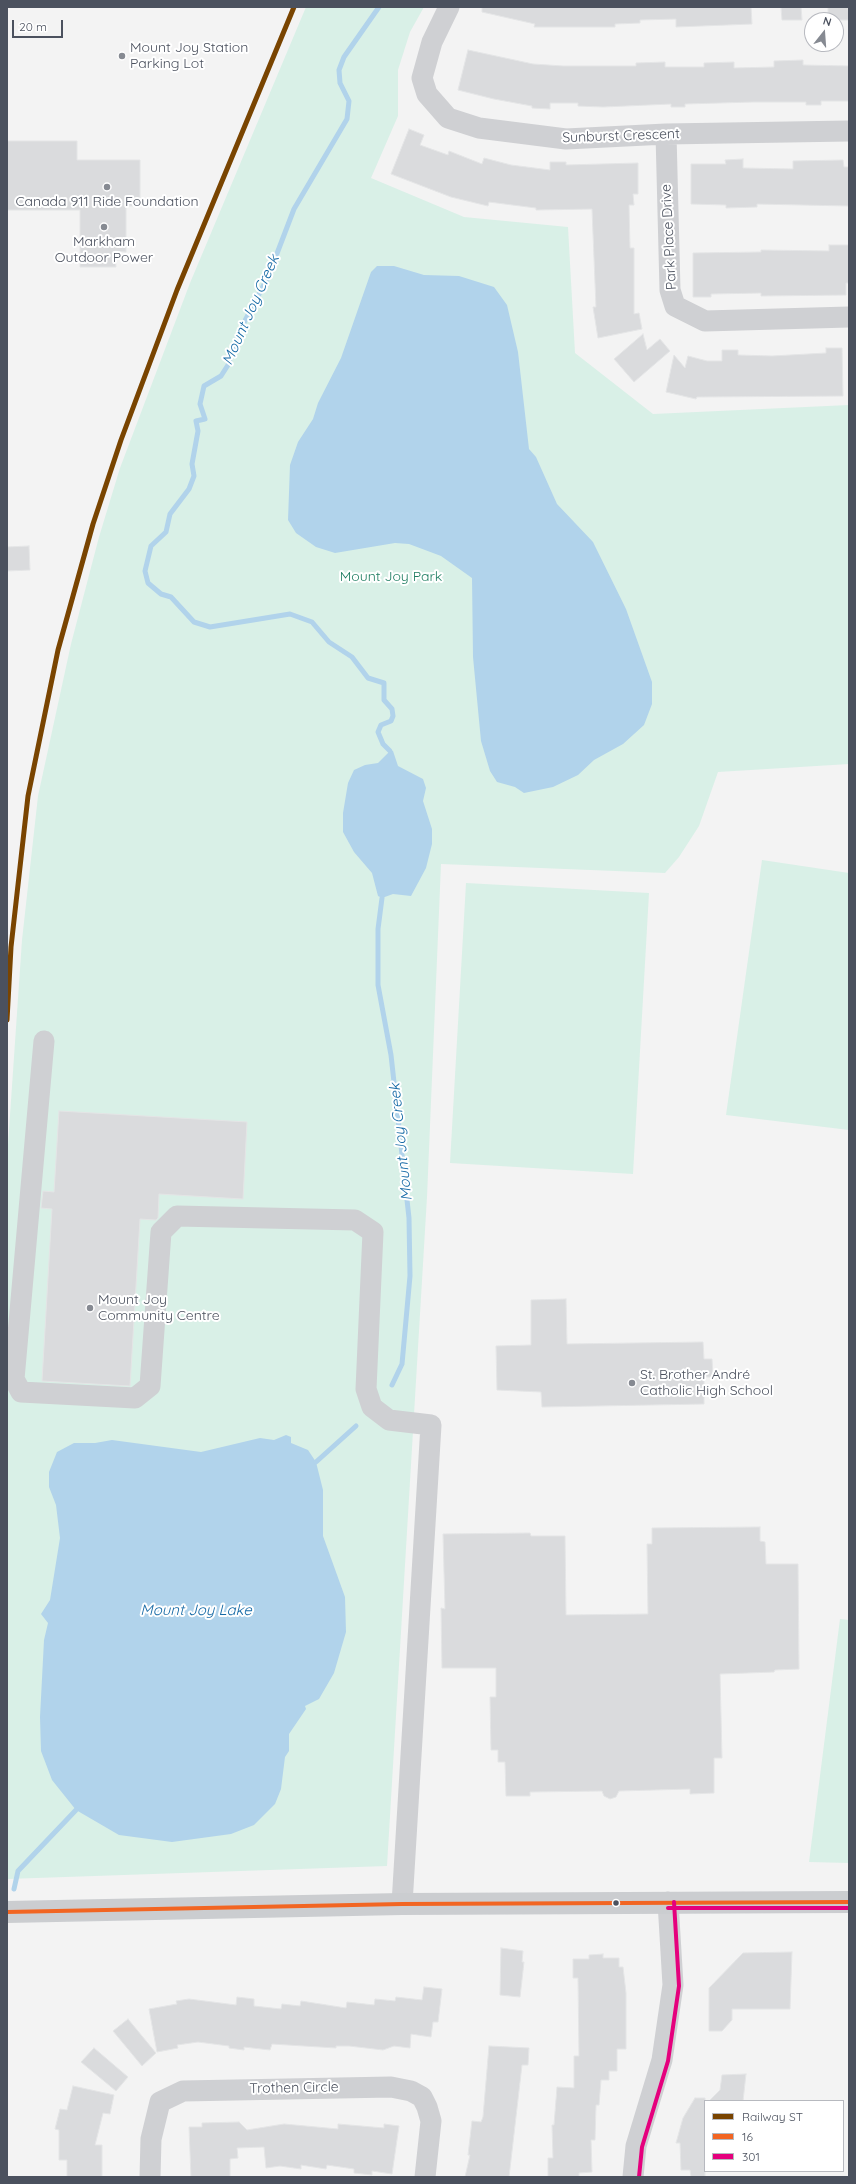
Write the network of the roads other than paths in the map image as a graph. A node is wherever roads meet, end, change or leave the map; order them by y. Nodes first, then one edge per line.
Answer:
1 (449, 7) edge
2 (849, 131) edge
3 (666, 134) junction
4 (849, 317) edge
5 (44, 1041) dead end
6 (668, 1902) junction
7 (849, 1902) edge
8 (402, 1904) junction
9 (7, 1912) edge
10 (150, 2177) edge
11 (425, 2177) edge
12 (633, 2177) edge

1 - 3 street, Sunburst Crescent
2 - 3 street, Sunburst Crescent
3 - 4 street, Park Place Drive
5 - 8 street
6 - 7 main road
6 - 8 main road
6 - 12 street
8 - 9 main road
10 - 11 street, Trothen Circle

